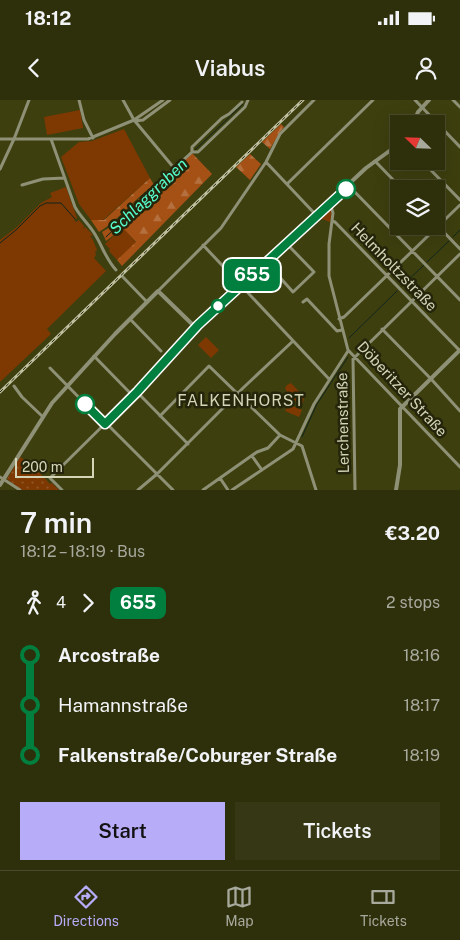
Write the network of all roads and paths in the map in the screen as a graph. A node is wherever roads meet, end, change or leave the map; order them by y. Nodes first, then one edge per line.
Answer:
1 (29, 100) edge
2 (79, 100) edge
3 (123, 100) edge
4 (163, 100) edge
5 (170, 100) edge
6 (238, 100) edge
7 (314, 100) edge
8 (373, 100) edge
9 (414, 100) edge
10 (429, 100) edge
11 (453, 100) edge
12 (245, 101) edge
13 (422, 107) junction
14 (460, 107) edge
15 (415, 115) edge
16 (134, 120) junction
17 (93, 138) junction
18 (0, 139) edge
19 (51, 139) junction
20 (14, 140) junction
21 (460, 147) edge
22 (390, 150) edge
23 (192, 152) junction
24 (375, 161) junction
25 (266, 162) junction
26 (174, 167) junction
27 (0, 169) edge
28 (431, 170) edge
29 (65, 178) junction
30 (393, 180) edge
31 (287, 184) junction
32 (22, 185) dead end
33 (155, 186) dead end
34 (349, 186) junction
35 (460, 200) edge
36 (330, 204) junction
37 (460, 205) edge
38 (316, 215) junction
39 (445, 218) edge
40 (332, 221) junction
41 (445, 233) edge
42 (428, 235) edge
43 (286, 243) junction
44 (203, 245) junction
45 (460, 249) edge
46 (413, 251) junction
47 (460, 254) edge
48 (266, 262) junction
49 (116, 270) dead end
50 (387, 275) junction
51 (122, 276) dead end
52 (437, 276) junction
53 (240, 285) junction
54 (158, 291) junction
55 (460, 300) edge
56 (411, 301) junction
57 (147, 302) junction
58 (303, 302) dead end
59 (130, 319) junction
60 (339, 319) junction
61 (195, 327) junction
62 (382, 328) junction
63 (342, 330) junction
64 (294, 341) junction
65 (161, 351) dead end
66 (348, 351) junction
67 (460, 351) edge
68 (94, 356) junction
69 (355, 356) junction
70 (50, 368) dead end
71 (431, 378) junction
72 (329, 379) junction
73 (14, 386) dead end
74 (67, 386) junction
75 (137, 392) junction
76 (237, 394) junction
77 (133, 396) junction
78 (402, 406) junction
79 (460, 411) edge
80 (42, 416) junction
81 (160, 416) junction
82 (105, 423) junction
83 (280, 435) junction
84 (188, 444) junction
85 (296, 444) junction
86 (252, 456) junction
87 (460, 467) edge
88 (262, 470) junction
89 (157, 474) junction
90 (2, 478) edge
91 (220, 478) junction
92 (0, 485) edge
93 (20, 490) edge
94 (62, 490) edge
95 (138, 490) edge
96 (173, 490) edge
97 (203, 490) edge
98 (228, 490) edge
99 (232, 490) edge
100 (316, 490) edge
101 (355, 490) edge
102 (396, 490) edge

1 - 20 street
2 - 17 street
3 - 16 street
4 - 16 street
5 - 16 street
6 - 12 street
7 - 25 street
8 - 31 street
9 - 13 street
10 - 13 street
11 - 14 street
12 - 23 street
12 - 23 street
13 - 15 street
13 - 21 street
16 - 17 street
16 - 26 street
17 - 19 street
18 - 20 street
19 - 20 street
19 - 29 street
20 - 27 street
22 - 24 street
23 - 26 street
24 - 30 street
24 - 34 street
25 - 31 street
25 - 44 street
26 - 33 street
28 - 35 street
29 - 32 street
29 - 49 street
31 - 38 street
34 - 36 street
34 - 46 street
36 - 38 street
36 - 40 street, Döberitzer Straße
37 - 39 street
38 - 43 street
40 - 50 street, Helmholtzstraße
40 - 60 street, Döberitzer Straße
41 - 45 street
42 - 46 street
43 - 48 street
43 - 48 street
44 - 53 street
44 - 54 street
46 - 50 street
46 - 52 street
47 - 52 street
48 - 53 street
50 - 56 street, Helmholtzstraße
50 - 60 street
51 - 57 street
52 - 55 street
52 - 56 street
53 - 61 street
53 - 64 street
54 - 57 street
54 - 61 street
56 - 62 street
56 - 67 street, Helmholtzstraße
57 - 59 street
58 - 63 street
59 - 65 street
59 - 68 street
60 - 63 street, Döberitzer Straße
61 - 75 street
62 - 69 street
62 - 71 street
63 - 66 street, Döberitzer Straße
64 - 72 street
64 - 76 street
66 - 69 street, Döberitzer Straße
66 - 72 street
67 - 71 street
68 - 74 street
68 - 77 street
69 - 78 street, Döberitzer Straße
69 - 101 street, Lerchenstraße
70 - 74 street
71 - 78 street
71 - 79 street
72 - 85 street
73 - 80 street
74 - 80 street
74 - 82 street
75 - 77 street
75 - 81 street
76 - 81 street
76 - 83 street
76 - 84 street
77 - 82 street
78 - 87 street, Döberitzer Straße
78 - 102 street
80 - 90 street
81 - 84 street
82 - 89 street
82 - 94 street
83 - 85 street
83 - 86 street
84 - 89 street
85 - 88 street
85 - 100 street
86 - 88 street
86 - 91 street
88 - 99 street
89 - 95 street
89 - 96 street
90 - 92 street
90 - 93 street
91 - 97 street
91 - 98 street

